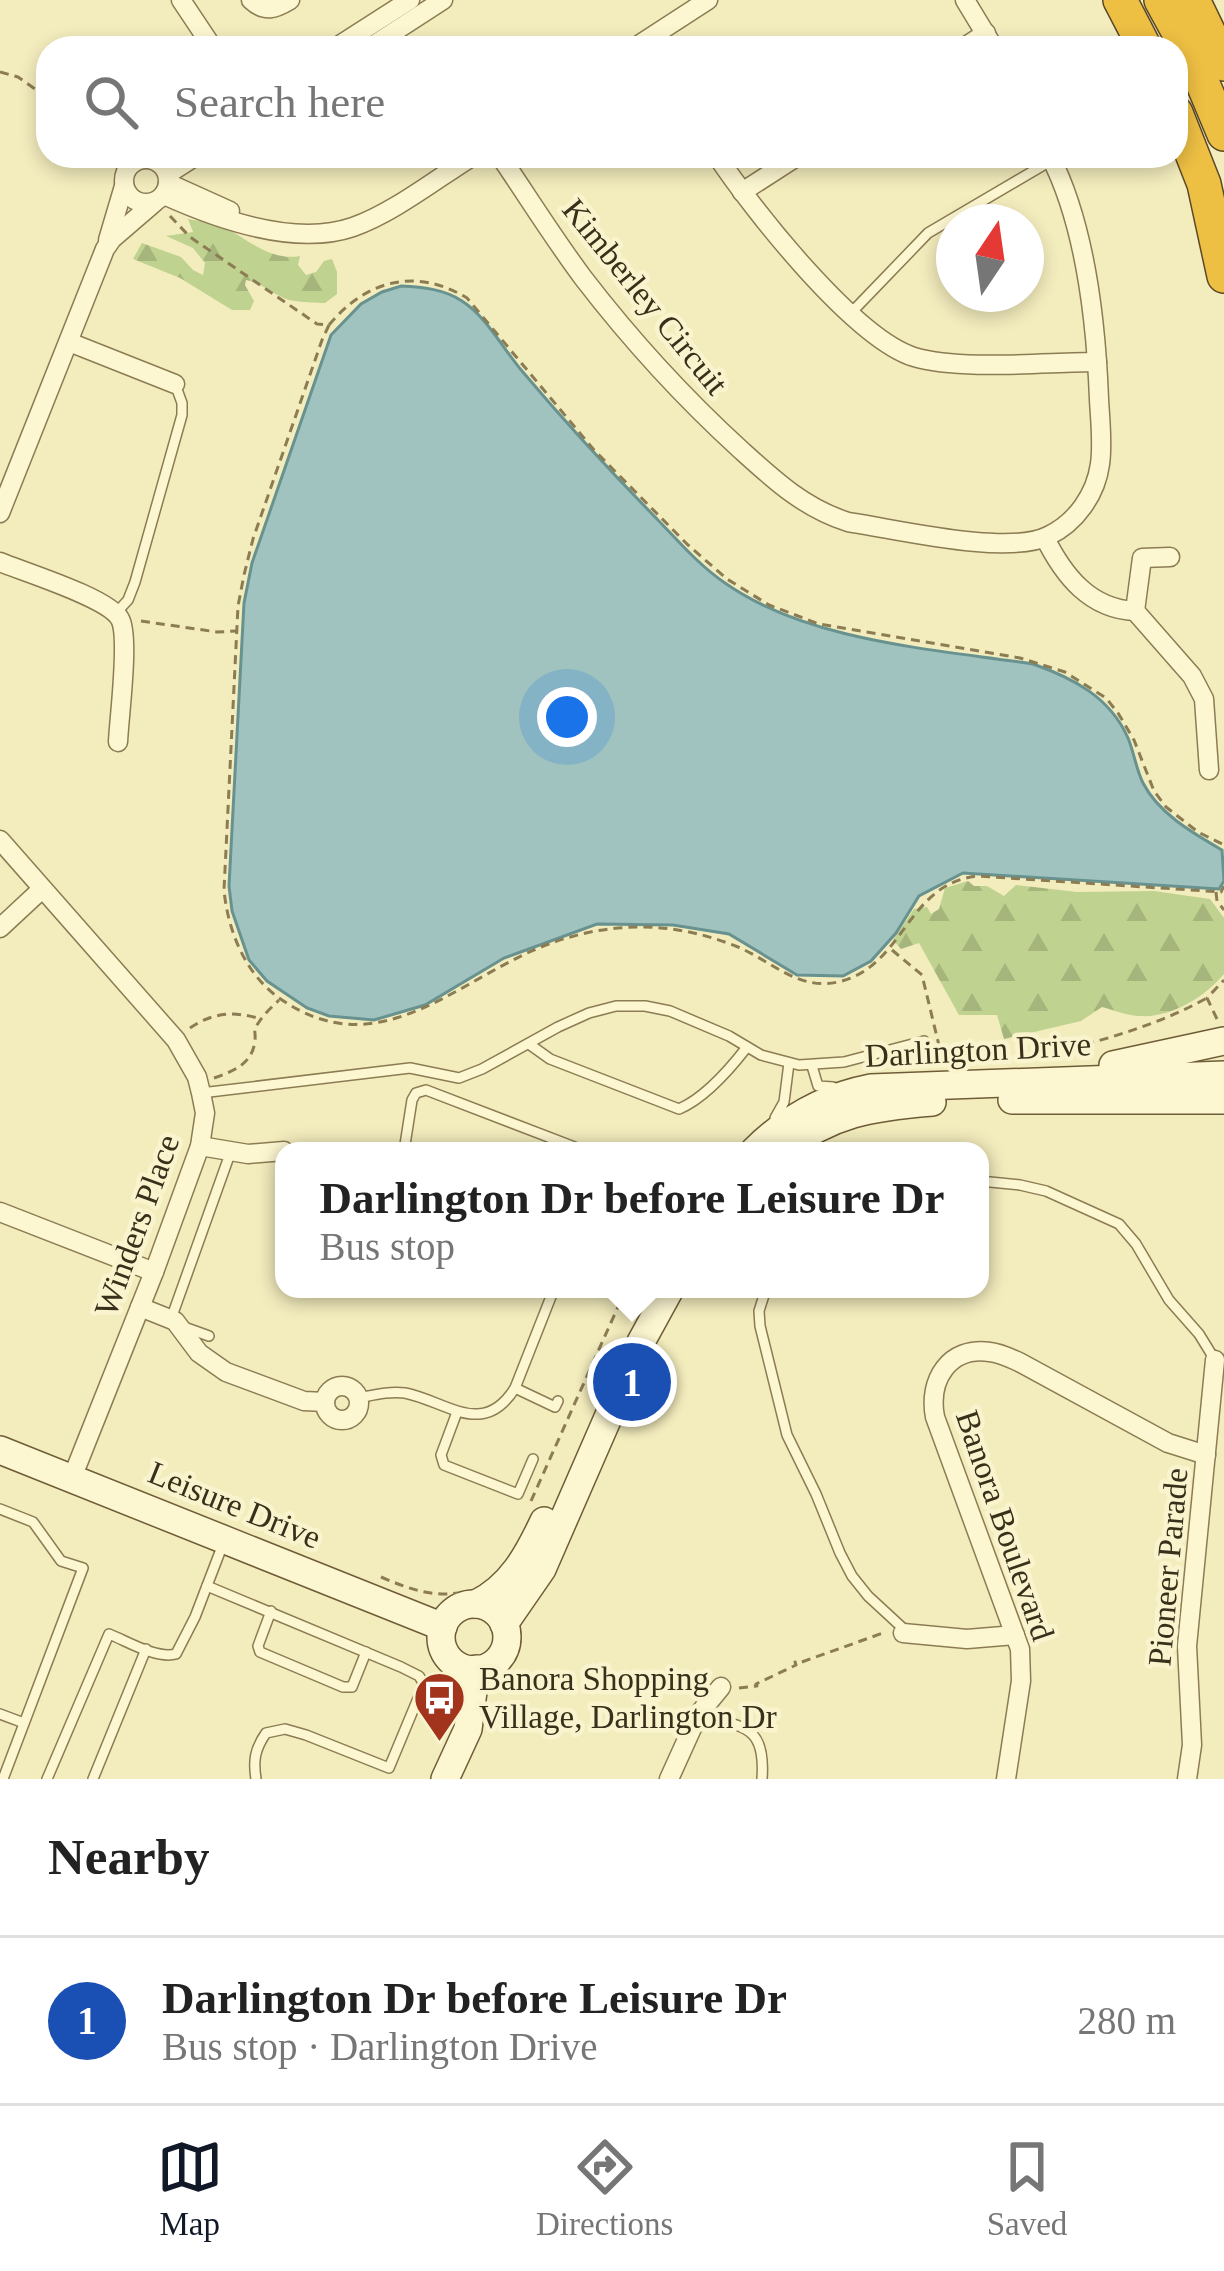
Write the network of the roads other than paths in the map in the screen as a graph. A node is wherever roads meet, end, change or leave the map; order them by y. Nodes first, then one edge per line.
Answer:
1 (182, 0) edge
2 (251, 0) edge
3 (290, 0) edge
4 (410, 0) edge
5 (443, 0) edge
6 (708, 0) edge
7 (965, 0) edge
8 (1120, 0) edge
9 (1161, 0) edge
10 (1193, 0) edge
11 (205, 36) edge
12 (354, 36) edge
13 (388, 36) edge
14 (654, 36) edge
15 (988, 36) edge
16 (1139, 36) edge
17 (1181, 36) edge
18 (1188, 49) edge
19 (1224, 64) edge
20 (1224, 134) edge
21 (1188, 143) edge
22 (129, 168) edge
23 (453, 168) edge
24 (508, 168) edge
25 (725, 168) edge
26 (779, 168) edge
27 (1034, 168) edge
28 (1056, 168) edge
29 (164, 183) edge
30 (124, 186) junction
31 (742, 192) junction
32 (105, 250) junction
33 (1224, 276) edge
34 (850, 314) junction
35 (69, 342) junction
36 (1097, 362) junction
37 (175, 384) joint
38 (0, 513) edge
39 (1045, 538) junction
40 (1170, 557) dead end
41 (0, 562) edge
42 (1135, 611) junction
43 (119, 618) junction
44 (118, 742) dead end
45 (1209, 770) dead end
46 (0, 840) edge
47 (42, 889) junction
48 (0, 928) edge
49 (924, 1041) dead end
50 (1224, 1041) edge
51 (530, 1044) junction
52 (747, 1047) junction
53 (789, 1064) junction
54 (812, 1066) junction
55 (1224, 1075) edge
56 (1076, 1079) junction
57 (207, 1085) junction
58 (871, 1088) junction
59 (1224, 1100) edge
60 (405, 1142) edge
61 (562, 1142) edge
62 (764, 1142) edge
63 (771, 1142) edge
64 (782, 1142) edge
65 (200, 1146) junction
66 (231, 1151) junction
67 (275, 1152) edge
68 (989, 1182) edge
69 (0, 1212) edge
70 (154, 1272) junction
71 (550, 1298) edge
72 (645, 1298) edge
73 (665, 1298) edge
74 (763, 1298) edge
75 (140, 1307) junction
76 (173, 1320) junction
77 (209, 1336) dead end
78 (221, 1352) dead end
79 (1215, 1360) joint
80 (226, 1372) junction
81 (515, 1388) junction
82 (358, 1398) joint
83 (558, 1401) dead end
84 (457, 1412) junction
85 (3, 1453) edge
86 (1206, 1455) junction
87 (532, 1459) dead end
88 (72, 1478) junction
89 (0, 1509) edge
90 (225, 1539) junction
91 (207, 1586) junction
92 (470, 1598) junction
93 (271, 1611) junction
94 (503, 1624) junction
95 (442, 1627) junction
96 (906, 1633) joint
97 (1015, 1635) junction
98 (146, 1648) junction
99 (366, 1652) junction
100 (476, 1670) junction
101 (721, 1688) dead end
102 (0, 1714) edge
103 (698, 1714) junction
104 (24, 1723) junction
105 (3, 1779) edge
106 (47, 1779) edge
107 (93, 1779) edge
108 (256, 1779) edge
109 (445, 1779) edge
110 (669, 1779) edge
111 (762, 1779) edge
112 (1006, 1779) edge
113 (1187, 1779) edge

1 - 11 street
2 - 3 street
4 - 12 street
5 - 13 street
6 - 14 street
7 - 15 street
8 - 16 highway
9 - 17 highway
10 - 19 highway
18 - 20 highway
21 - 33 highway
22 - 30 street
23 - 29 street
24 - 39 street, Kimberley Circuit
25 - 31 street
26 - 31 street
27 - 34 lane
28 - 36 street
29 - 30 street
29 - 32 street
30 - 32 street
31 - 34 street
32 - 35 street
34 - 36 street
35 - 37 street
35 - 38 street
36 - 39 street
37 - 43 lane
39 - 42 street
40 - 42 street
41 - 43 street
42 - 45 street
43 - 44 street
46 - 47 street, Winders Place
47 - 48 street
47 - 57 street, Winders Place
49 - 54 lane
50 - 56 street
51 - 52 lane
51 - 52 lane
51 - 57 lane
52 - 53 lane
53 - 54 lane
53 - 62 lane
54 - 58 lane
55 - 56 street, Darlington Drive
56 - 58 street, Darlington Drive
57 - 65 street, Winders Place
58 - 63 street, Darlington Drive
59 - 64 street, Darlington Drive
60 - 61 lane
65 - 66 street
65 - 70 street, Winders Place
66 - 67 street
66 - 76 lane
68 - 79 lane
69 - 70 street
70 - 75 street, Winders Place
71 - 81 lane
72 - 92 street
73 - 94 street
74 - 96 lane
75 - 76 street
75 - 88 street, Winders Place
76 - 77 lane
76 - 80 street
78 - 80 lane
79 - 86 street, Pioneer Parade
80 - 82 street
81 - 83 lane
81 - 84 lane
82 - 84 lane
84 - 87 lane
85 - 88 street, Leisure Drive
86 - 97 street, Banora Boulevard
86 - 113 street, Pioneer Parade
88 - 90 street, Leisure Drive
89 - 104 lane
90 - 91 lane
90 - 95 street, Leisure Drive
91 - 93 lane
91 - 98 lane
92 - 94 street
92 - 95 street
93 - 99 lane
93 - 99 lane
94 - 100 street
95 - 100 street
96 - 97 street
97 - 112 street, Banora Boulevard
98 - 106 lane
98 - 107 lane
99 - 108 lane
100 - 109 street
101 - 103 street
102 - 104 lane
103 - 110 street
103 - 111 lane
104 - 105 lane

